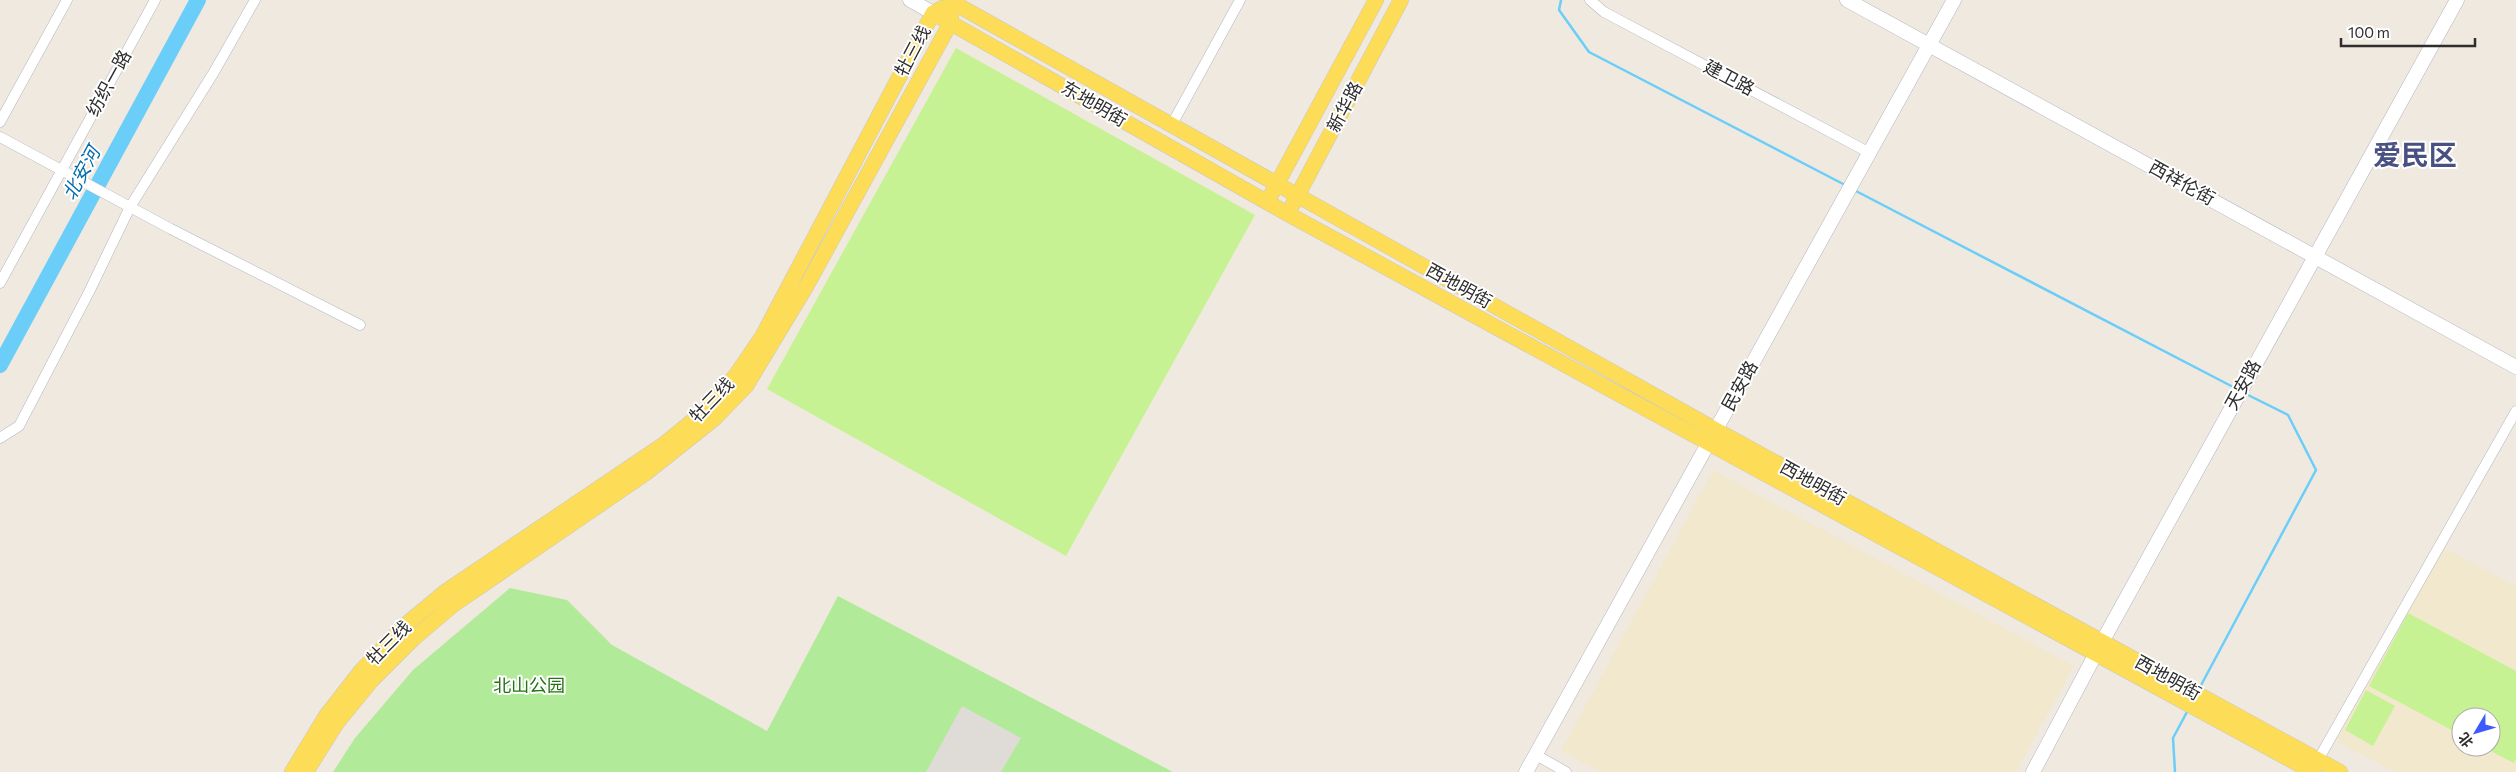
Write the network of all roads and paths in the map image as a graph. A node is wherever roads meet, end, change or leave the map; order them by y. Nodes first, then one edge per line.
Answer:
1 (67, 0) edge
2 (155, 0) edge
3 (255, 0) edge
4 (910, 0) edge
5 (1240, 0) edge
6 (1376, 0) edge
7 (1401, 0) edge
8 (1590, 0) edge
9 (1847, 0) edge
10 (1954, 0) edge
11 (2457, 0) edge
12 (951, 1) edge
13 (933, 13) junction
14 (951, 22) junction
15 (1930, 46) junction
16 (0, 122) edge
17 (1171, 126) junction
18 (0, 137) edge
19 (1870, 153) junction
20 (64, 171) junction
21 (1287, 191) junction
22 (127, 206) junction
23 (1277, 208) junction
24 (2315, 255) junction
25 (0, 283) edge
26 (360, 325) dead end
27 (2516, 367) edge
28 (2516, 412) edge
29 (1712, 436) junction
30 (0, 438) edge
31 (2099, 648) junction
32 (1536, 755) junction
33 (2315, 766) edge
34 (292, 772) edge
35 (306, 772) edge
36 (1526, 772) edge
37 (1566, 772) edge
38 (2033, 772) edge
39 (2340, 772) edge

1 - 16 street
2 - 20 street, 纺织一路
3 - 22 street
4 - 13 street, 东地明街
5 - 17 street
6 - 21 main road
7 - 21 main road, 新华路
8 - 19 street, 建卫路
9 - 15 street, 西祥伦街
10 - 15 street, 民安路
11 - 24 street, 天安路
12 - 13 main road, 牡三线
12 - 14 main road, 牡三线
12 - 17 main road, 东地明街
13 - 14 main road, 东地明街
13 - 34 main road, 牡三线
14 - 23 main road, 东地明街
14 - 35 main road, 牡三线
15 - 19 street, 民安路
15 - 24 street, 西祥伦街
17 - 21 main road, 东地明街
18 - 20 street
19 - 29 street, 民安路
20 - 22 street
20 - 25 street, 纺织一路
21 - 23 main road, 新华路
21 - 23 main road
21 - 29 main road, 西地明街
22 - 26 street
22 - 30 street
23 - 29 main road, 西地明街
24 - 27 street, 西祥伦街
24 - 31 street, 天安路
28 - 33 street
29 - 31 main road, 西地明街
29 - 32 street, 民安路
31 - 33 main road, 西地明街
31 - 38 street, 天安路
32 - 36 street, 民安路
32 - 37 street
33 - 39 main road, 西地明街

